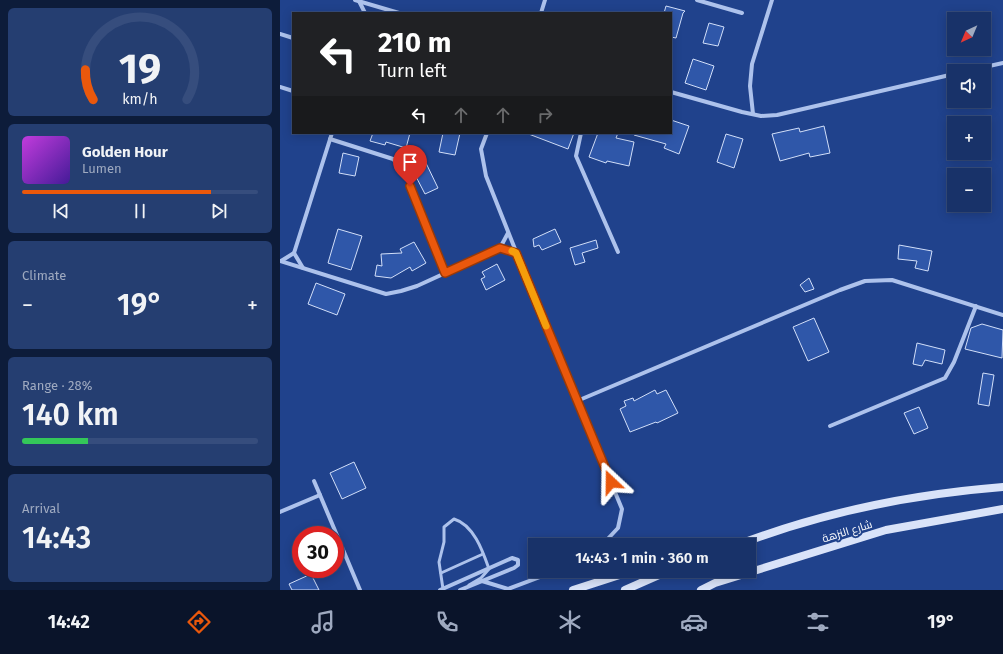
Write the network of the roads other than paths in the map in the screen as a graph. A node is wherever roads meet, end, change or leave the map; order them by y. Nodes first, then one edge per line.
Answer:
1 (545, 0) edge
2 (697, 0) edge
3 (772, 0) edge
4 (357, 1) edge
5 (376, 6) junction
6 (365, 12) edge
7 (367, 12) edge
8 (396, 12) edge
9 (541, 12) edge
10 (742, 13) dead end
11 (280, 34) edge
12 (292, 38) edge
13 (1003, 63) edge
14 (991, 66) edge
15 (947, 76) edge
16 (280, 87) edge
17 (292, 91) edge
18 (672, 92) edge
19 (753, 114) junction
20 (332, 134) edge
21 (487, 134) edge
22 (581, 134) edge
23 (330, 139) junction
24 (508, 233) junction
25 (500, 248) junction
26 (618, 252) dead end
27 (294, 253) junction
28 (516, 253) junction
29 (280, 261) edge
30 (303, 268) junction
31 (445, 273) junction
32 (976, 306) junction
33 (1003, 315) edge
34 (577, 401) junction
35 (830, 426) dead end
36 (314, 481) dead end
37 (1003, 487) edge
38 (320, 495) junction
39 (1003, 509) edge
40 (280, 512) edge
41 (609, 538) edge
42 (755, 538) edge
43 (483, 554) junction
44 (489, 569) junction
45 (441, 573) junction
46 (537, 578) edge
47 (610, 578) edge
48 (652, 578) edge
49 (482, 581) junction
50 (359, 588) edge
51 (441, 589) edge
52 (364, 590) edge
53 (460, 590) edge
54 (573, 590) edge
55 (625, 590) edge
56 (701, 590) edge

1 - 9 street
2 - 10 street
3 - 19 street
4 - 5 street
4 - 6 street
5 - 7 street
5 - 8 street
11 - 12 street
13 - 14 street
15 - 19 street
16 - 17 street
18 - 19 street
20 - 23 street
21 - 24 street
22 - 26 street
23 - 27 street
23 - 31 street
24 - 25 street
24 - 28 street
25 - 28 street
25 - 31 street
27 - 29 street
27 - 30 street
28 - 34 street
29 - 30 street
30 - 31 street
32 - 33 street
32 - 34 street
32 - 35 street
34 - 41 street
36 - 38 street
37 - 42 main road, شارع النزهة
38 - 40 street
38 - 50 street
39 - 56 main road, شارع النزهة
43 - 44 lane
43 - 45 lane
43 - 45 lane
44 - 49 street
44 - 51 street
44 - 53 lane
45 - 51 lane
46 - 49 street
47 - 54 main road
48 - 55 main road
49 - 53 street
50 - 52 street

